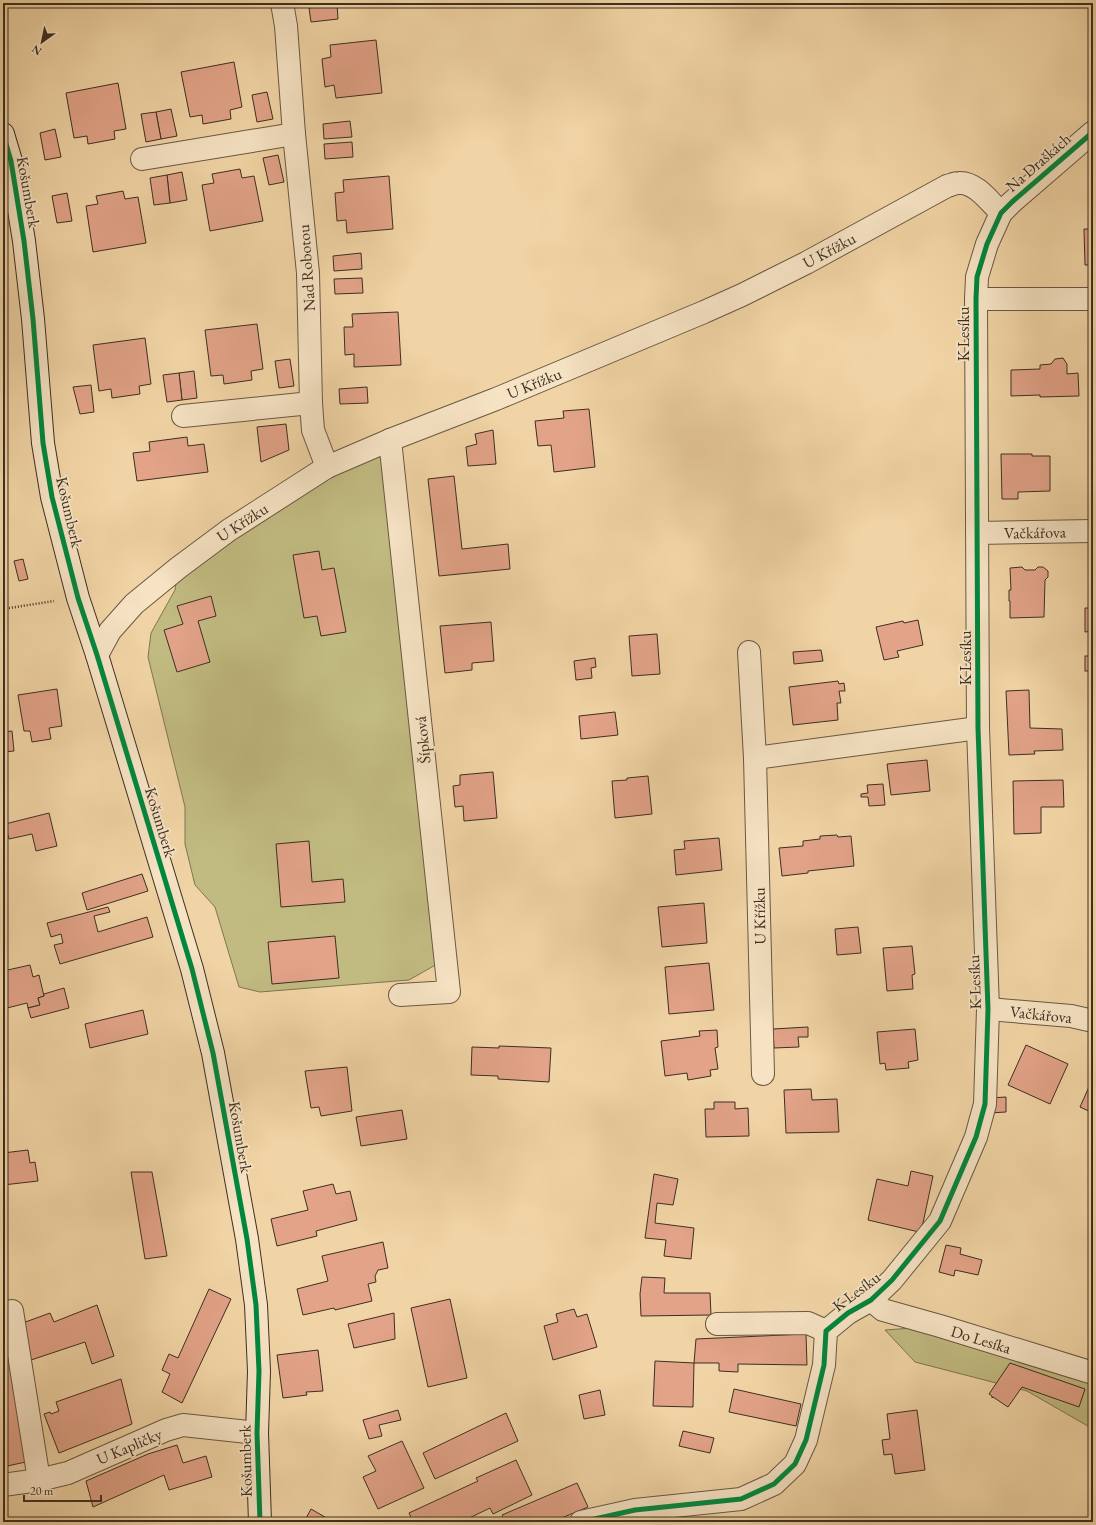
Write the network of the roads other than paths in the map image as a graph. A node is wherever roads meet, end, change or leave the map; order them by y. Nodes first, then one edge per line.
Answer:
1 (282, 3) edge
2 (1093, 132) edge
3 (3, 134) edge
4 (294, 134) junction
5 (142, 160) dead end
6 (1001, 213) junction
7 (976, 299) junction
8 (1093, 299) edge
9 (311, 403) junction
10 (183, 416) dead end
11 (390, 440) junction
12 (327, 467) junction
13 (1093, 531) edge
14 (977, 533) junction
15 (750, 652) dead end
16 (97, 655) junction
17 (978, 728) junction
18 (755, 758) junction
19 (400, 995) dead end
20 (988, 1009) junction
21 (1093, 1021) edge
22 (763, 1074) dead end
23 (871, 1300) junction
24 (12, 1311) dead end
25 (717, 1324) dead end
26 (826, 1331) junction
27 (1093, 1373) edge
28 (257, 1433) junction
29 (39, 1480) junction
30 (3, 1485) edge
31 (260, 1522) edge
32 (580, 1522) edge

1 - 4 street, Nad Robotou
2 - 6 street, Na Draškách
3 - 16 street, Košumberk
4 - 5 street
4 - 9 street, Nad Robotou
6 - 7 street, K Lesíku
6 - 11 street, U Křížku
7 - 8 street
7 - 14 street, K Lesíku
9 - 10 street
9 - 12 street, Nad Robotou
11 - 12 street, U Křížku
11 - 19 street, Šípková
12 - 16 street, U Křížku
13 - 14 street, Vačkářova
14 - 17 street, K Lesíku
15 - 18 street, U Křížku
16 - 28 street, Košumberk
17 - 18 street
17 - 20 street, K Lesíku
18 - 22 street, U Křížku
20 - 21 street, Vačkářova
20 - 23 street, K Lesíku
23 - 26 street, K Lesíku
23 - 27 street, Do Lesíka
24 - 29 street
25 - 26 street
26 - 32 street, K Lesíku
28 - 29 street, U Kapličky
28 - 31 street, Košumberk
29 - 30 street, U Kapličky

